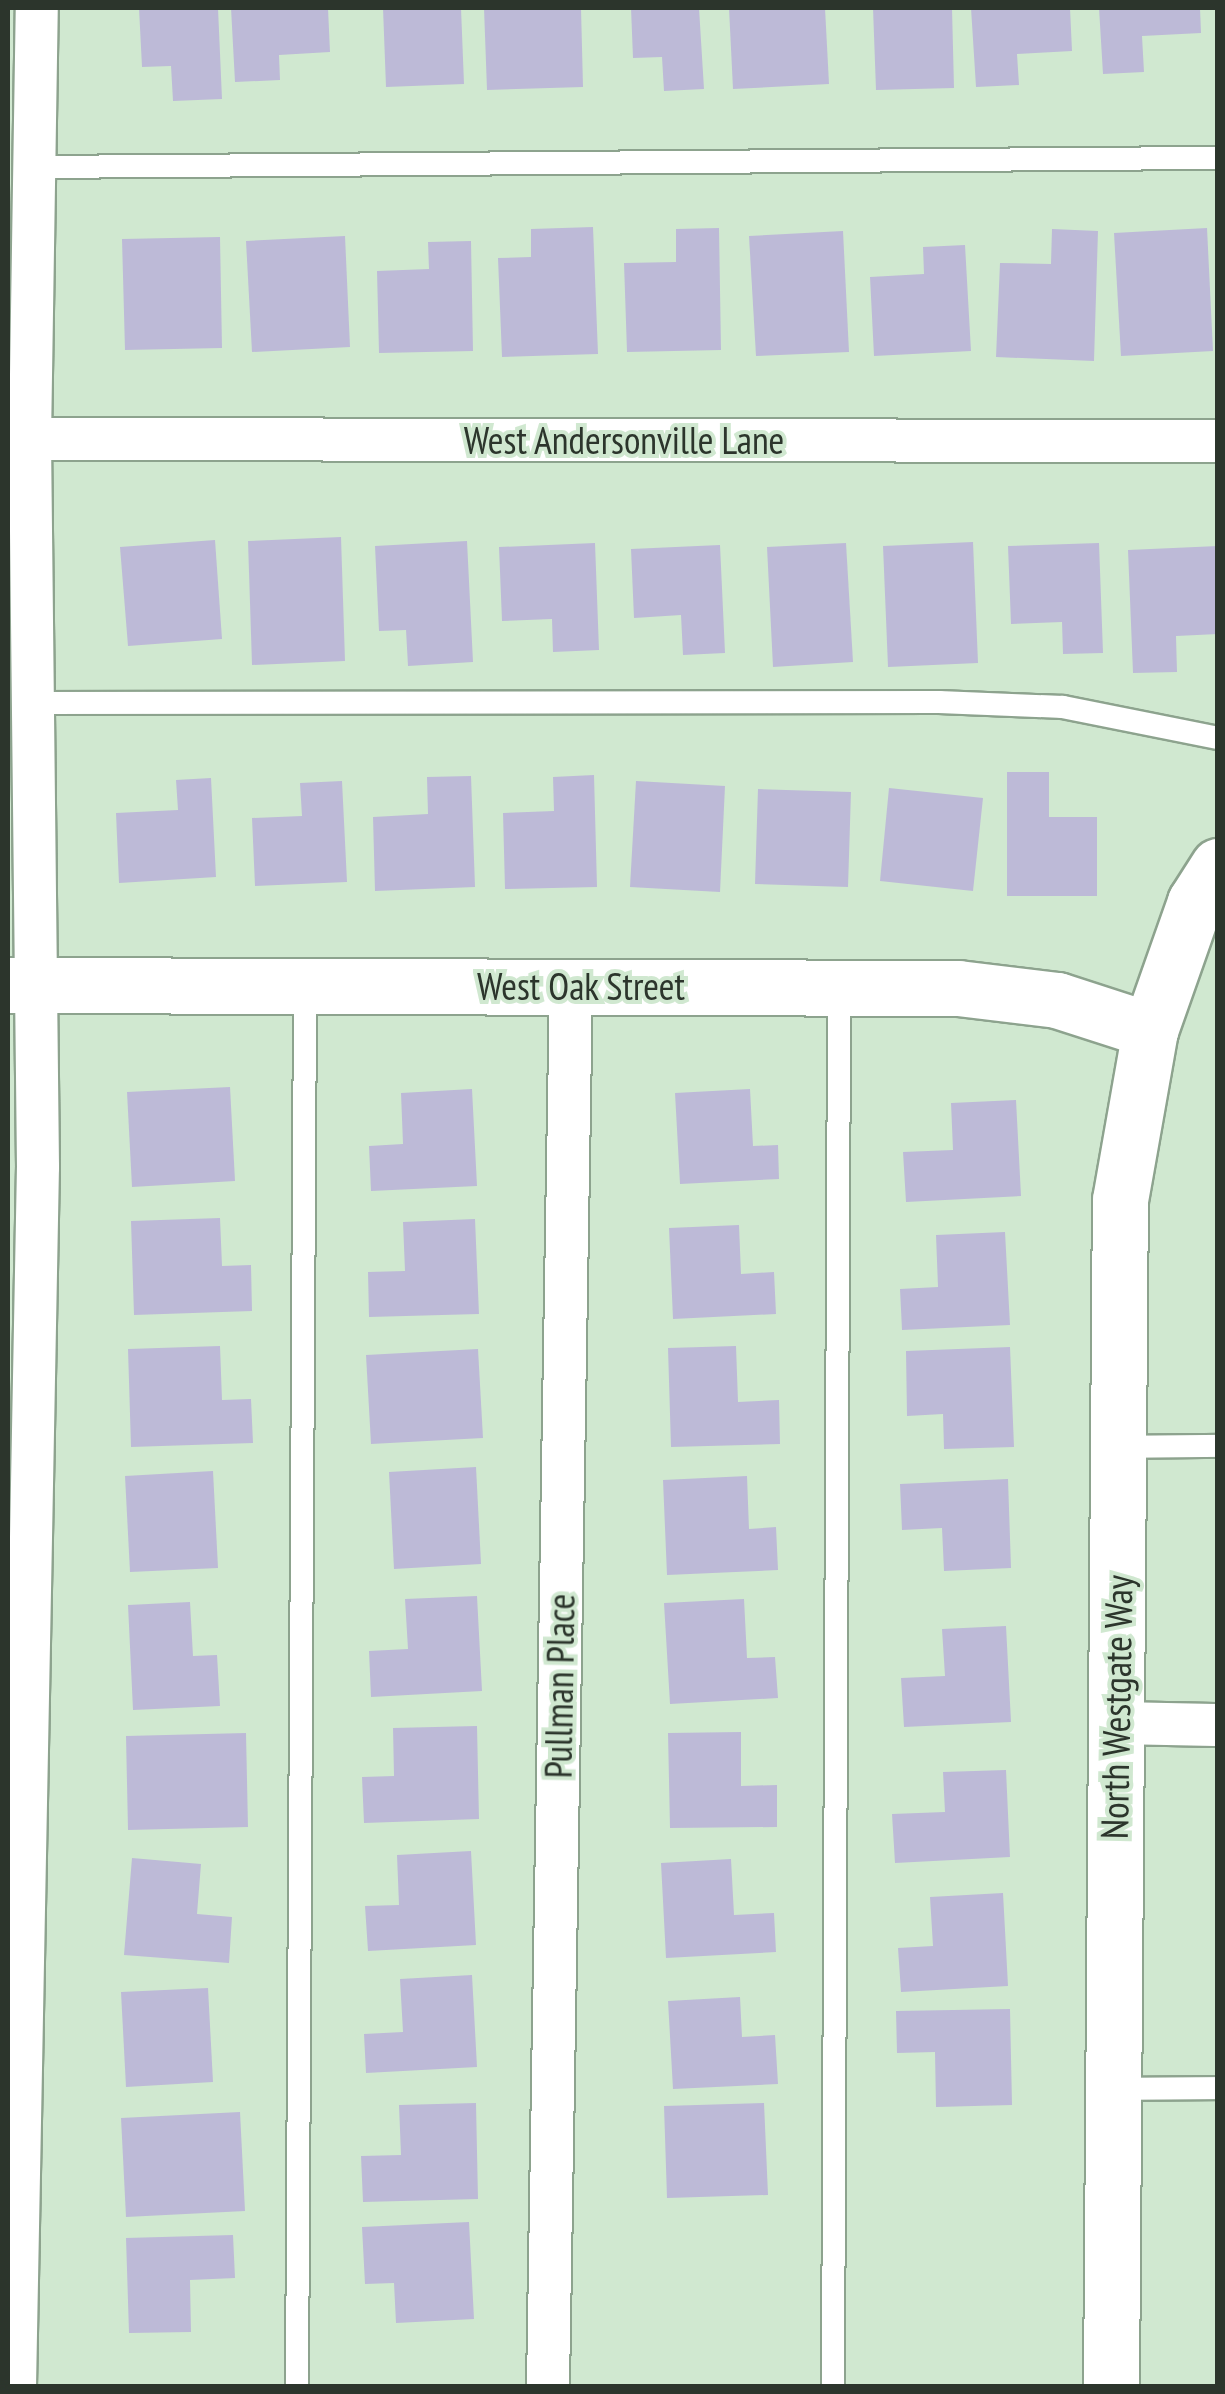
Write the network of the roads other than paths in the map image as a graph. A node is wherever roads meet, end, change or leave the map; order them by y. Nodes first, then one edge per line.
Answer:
1 (37, 8) edge
2 (1218, 158) edge
3 (35, 167) junction
4 (30, 439) junction
5 (1218, 441) edge
6 (32, 702) junction
7 (1218, 738) edge
8 (1218, 866) edge
9 (21, 985) edge
10 (571, 985) junction
11 (305, 986) junction
12 (839, 986) junction
13 (1150, 1030) junction
14 (1218, 1446) edge
15 (1118, 1447) junction
16 (1116, 1723) junction
17 (1218, 1724) edge
18 (1218, 2088) edge
19 (1113, 2089) junction
20 (12, 2154) edge
21 (15, 2386) edge
22 (297, 2386) edge
23 (548, 2386) edge
24 (834, 2386) edge
25 (1111, 2386) edge

1 - 3 street
2 - 3 lane
3 - 4 street
4 - 5 street, West Andersonville Lane
4 - 6 street
6 - 7 lane
6 - 9 street
8 - 13 street, North Westgate Way
9 - 11 street, West Oak Street
9 - 20 street
10 - 11 street, West Oak Street
10 - 12 street, West Oak Street
10 - 23 street, Pullman Place
11 - 22 lane
12 - 13 street, West Oak Street
12 - 24 lane
13 - 15 street, North Westgate Way
14 - 15 lane
15 - 16 street, North Westgate Way
16 - 17 street
16 - 19 street, North Westgate Way
18 - 19 lane
19 - 25 street, North Westgate Way
20 - 21 street

